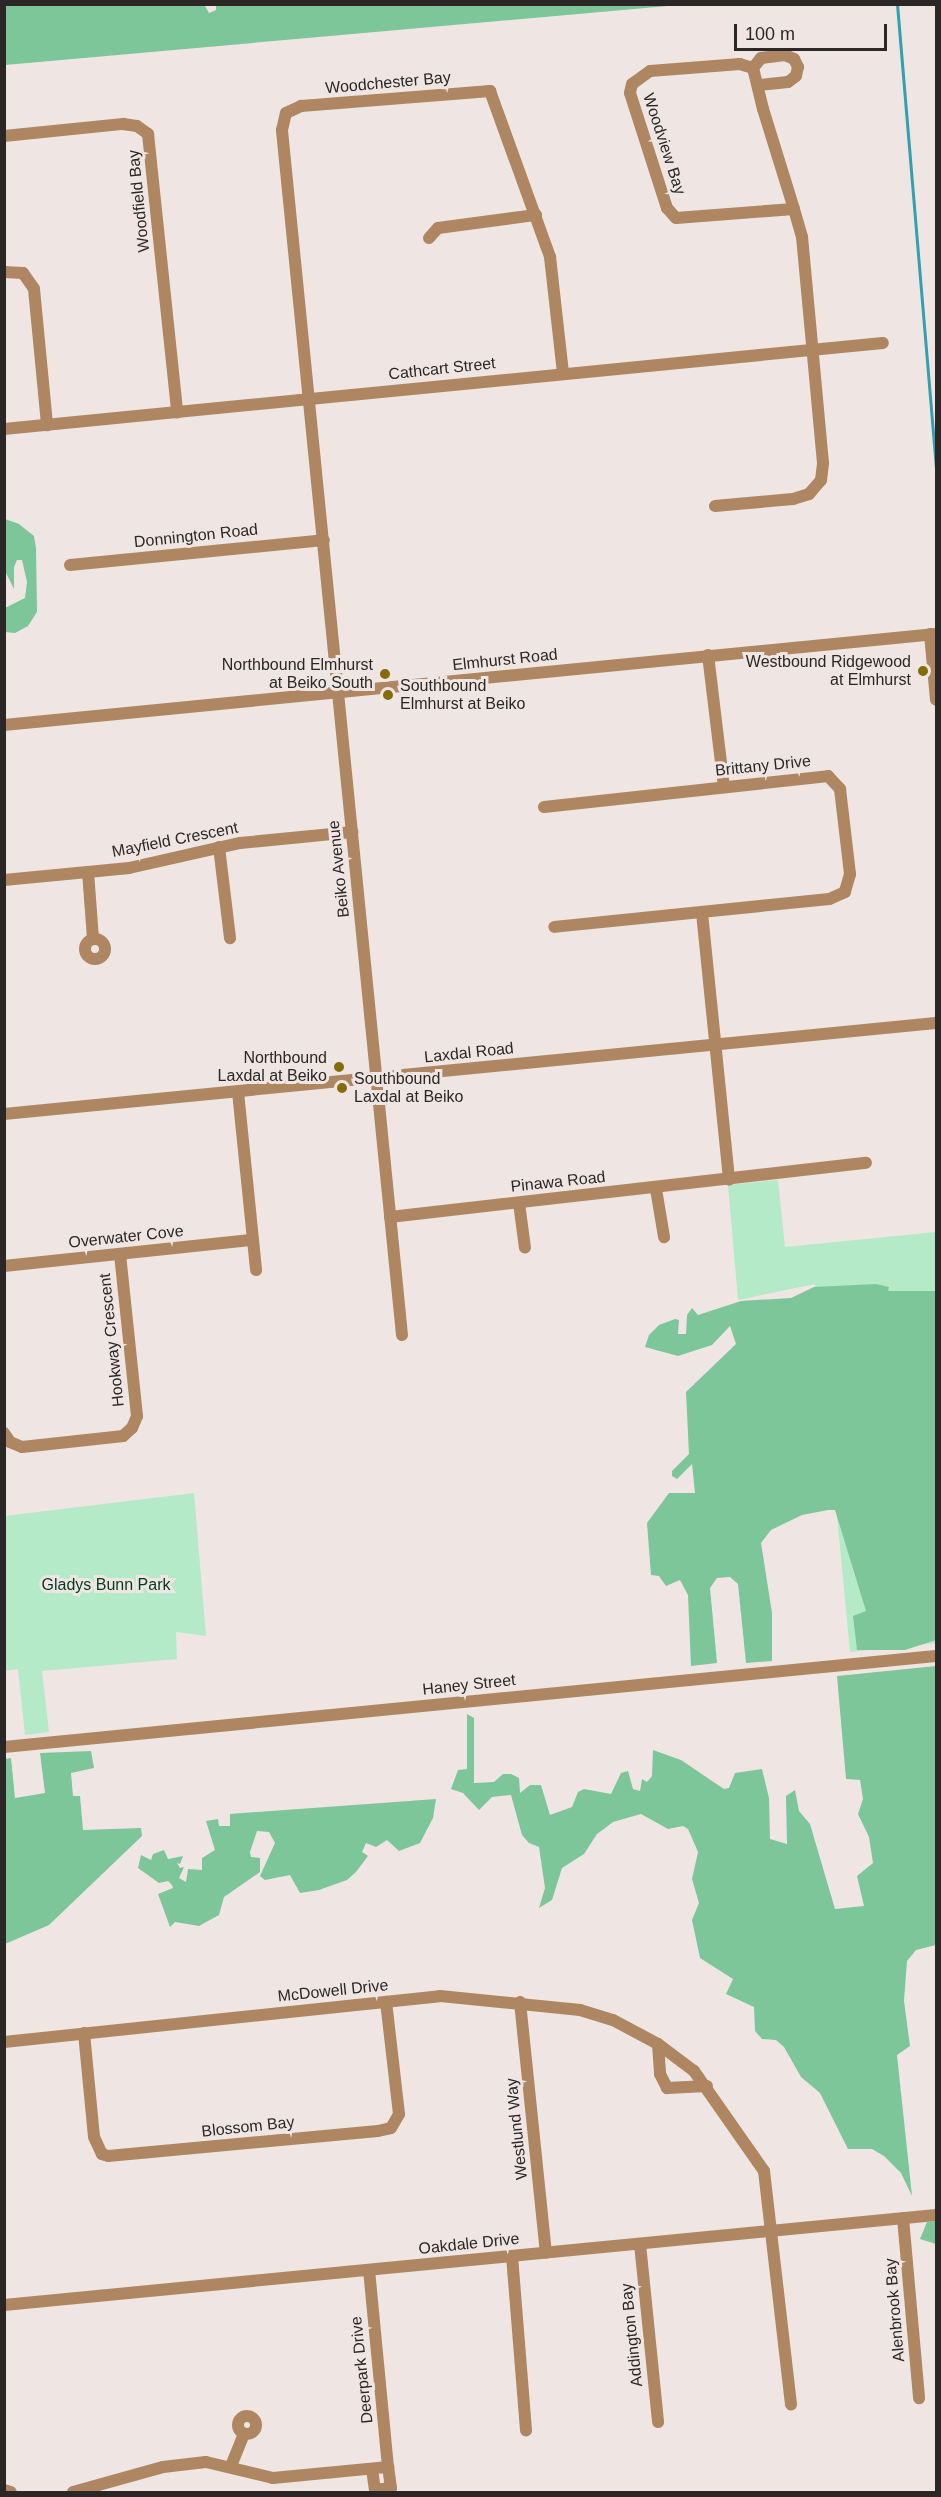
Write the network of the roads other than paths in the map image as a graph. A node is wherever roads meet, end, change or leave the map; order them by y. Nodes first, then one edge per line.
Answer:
1 (753, 68) junction
2 (760, 85) junction
3 (4, 136) edge
4 (794, 209) junction
5 (536, 215) junction
6 (429, 238) dead end
7 (4, 273) edge
8 (883, 343) dead end
9 (813, 350) junction
10 (563, 373) junction
11 (309, 400) junction
12 (177, 412) junction
13 (47, 424) junction
14 (4, 429) edge
15 (715, 506) dead end
16 (324, 540) junction
17 (70, 565) dead end
18 (933, 634) edge
19 (708, 655) junction
20 (340, 693) junction
21 (936, 700) edge
22 (4, 725) edge
23 (724, 787) junction
24 (544, 807) dead end
25 (352, 832) junction
26 (219, 847) junction
27 (88, 872) junction
28 (4, 880) edge
29 (702, 913) junction
30 (554, 927) dead end
31 (230, 938) dead end
32 (93, 939) dead end
33 (936, 1023) edge
34 (715, 1045) junction
35 (377, 1079) junction
36 (238, 1092) junction
37 (4, 1114) edge
38 (866, 1163) dead end
39 (729, 1180) junction
40 (656, 1189) junction
41 (519, 1203) junction
42 (390, 1217) junction
43 (664, 1237) dead end
44 (251, 1240) junction
45 (525, 1248) dead end
46 (120, 1255) junction
47 (4, 1266) edge
48 (256, 1270) dead end
49 (402, 1335) dead end
50 (4, 1433) edge
51 (936, 1656) edge
52 (4, 1748) edge
53 (386, 2002) junction
54 (520, 2002) junction
55 (84, 2033) junction
56 (4, 2042) edge
57 (658, 2044) junction
58 (706, 2086) junction
59 (936, 2215) edge
60 (903, 2218) junction
61 (773, 2231) junction
62 (640, 2244) junction
63 (546, 2253) junction
64 (512, 2256) junction
65 (369, 2270) junction
66 (4, 2306) edge
67 (920, 2398) dead end
68 (791, 2404) dead end
69 (657, 2422) dead end
70 (526, 2430) dead end
71 (244, 2433) dead end
72 (231, 2466) junction
73 (388, 2467) junction
74 (372, 2469) junction
75 (4, 2490) edge
76 (11, 2493) edge
77 (73, 2493) edge

1 - 2 street
1 - 2 street
1 - 4 street, Woodview Bay
2 - 4 street
3 - 12 street, Woodfield Bay
4 - 9 street
5 - 6 street
5 - 10 street, Woodchester Bay
5 - 11 street, Woodchester Bay
7 - 13 street
8 - 9 street, Cathcart Street
9 - 10 street, Cathcart Street
9 - 15 street
10 - 11 street, Cathcart Street
11 - 12 street, Cathcart Street
11 - 16 street, Beiko Avenue
12 - 13 street, Cathcart Street
13 - 14 street, Cathcart Street
16 - 17 street, Donnington Road
16 - 20 street, Beiko Avenue
18 - 19 street, Elmhurst Road
18 - 21 street
19 - 20 street, Elmhurst Road
19 - 23 street
20 - 22 street, Elmhurst Road
20 - 25 street, Beiko Avenue
23 - 24 street, Brittany Drive
23 - 29 street, Brittany Drive
25 - 26 street, Mayfield Crescent
25 - 35 street, Beiko Avenue
26 - 27 street, Mayfield Crescent
26 - 31 street
27 - 28 street, Mayfield Crescent
27 - 32 street
29 - 30 street, Brittany Drive
29 - 34 street
33 - 34 street, Laxdal Road
34 - 35 street, Laxdal Road
34 - 39 street
35 - 36 street, Laxdal Road
35 - 42 street, Beiko Avenue
36 - 37 street, Laxdal Road
36 - 44 street
38 - 39 street, Pinawa Road
39 - 40 street, Pinawa Road
40 - 41 street, Pinawa Road
40 - 43 street
41 - 42 street, Pinawa Road
41 - 45 street
42 - 49 street, Beiko Avenue
44 - 46 street, Overwater Cove
44 - 48 street
46 - 47 street, Overwater Cove
46 - 50 street, Hookway Crescent
51 - 52 street, Haney Street
53 - 54 street, McDowell Drive
53 - 55 street, McDowell Drive
53 - 55 street, Blossom Bay
54 - 57 street, McDowell Drive
54 - 63 street, Westlund Way
55 - 56 street, McDowell Drive
57 - 58 street, McDowell Drive
57 - 58 street
58 - 61 street, McDowell Drive
59 - 60 street, Oakdale Drive
60 - 61 street, Oakdale Drive
60 - 67 street, Alenbrook Bay
61 - 62 street, Oakdale Drive
61 - 68 street
62 - 63 street, Oakdale Drive
62 - 69 street, Addington Bay
63 - 64 street, Oakdale Drive
64 - 65 street, Oakdale Drive
64 - 70 street
65 - 66 street, Oakdale Drive
65 - 73 street, Deerpark Drive
71 - 72 street
72 - 74 street
72 - 77 street
73 - 74 street
73 - 74 street, Deerpark Drive
75 - 76 street

